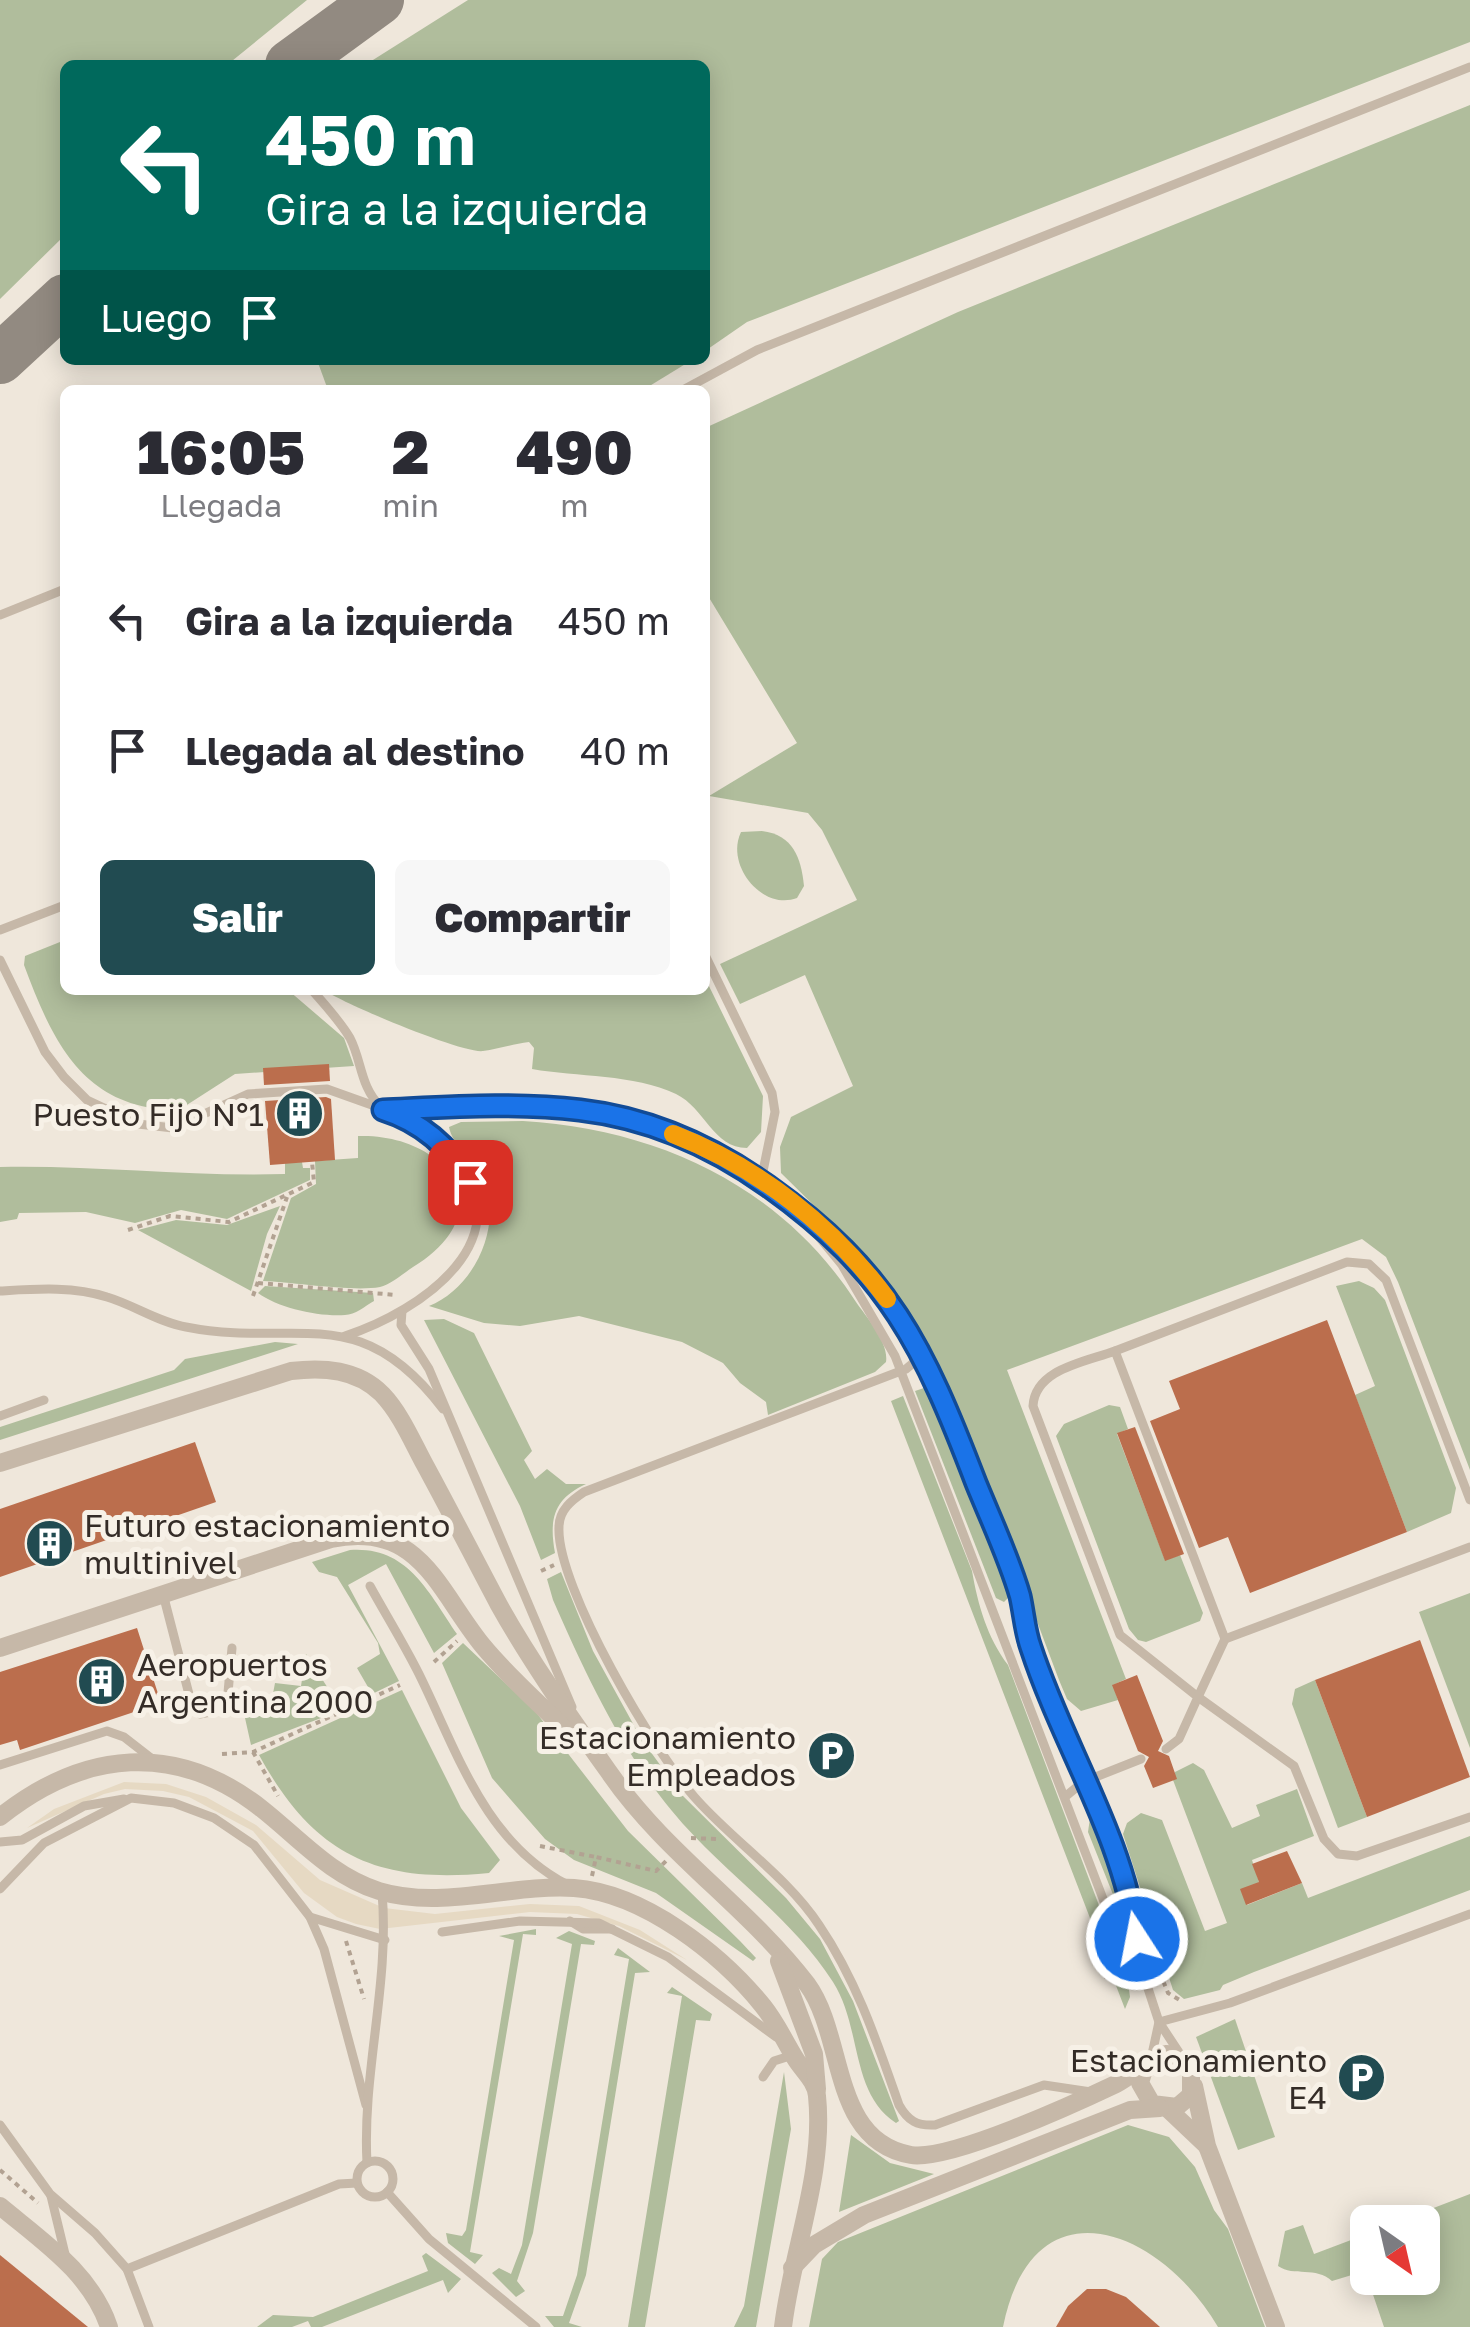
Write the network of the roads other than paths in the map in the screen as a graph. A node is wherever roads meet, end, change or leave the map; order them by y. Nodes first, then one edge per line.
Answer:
1 (1470, 67) edge
2 (692, 385) edge
3 (60, 591) edge
4 (0, 615) edge
5 (60, 908) edge
6 (0, 930) edge
7 (0, 960) edge
8 (710, 965) edge
9 (316, 995) edge
10 (383, 1110) junction
11 (761, 1181) junction
12 (790, 1202) junction
13 (0, 1291) edge
14 (403, 1309) junction
15 (346, 1336) junction
16 (917, 1344) junction
17 (1115, 1351) junction
18 (901, 1371) junction
19 (44, 1400) dead end
20 (443, 1409) junction
21 (0, 1416) edge
22 (0, 1463) edge
23 (1470, 1500) edge
24 (1470, 1547) edge
25 (370, 1586) dead end
26 (164, 1594) junction
27 (1226, 1639) junction
28 (1030, 1646) junction
29 (0, 1648) edge
30 (232, 1648) dead end
31 (1011, 1654) junction
32 (1198, 1697) junction
33 (582, 1732) junction
34 (1166, 1749) dead end
35 (1141, 1759) dead end
36 (158, 1761) junction
37 (0, 1765) edge
38 (614, 1780) junction
39 (1083, 1782) junction
40 (1066, 1796) junction
41 (131, 1798) junction
42 (0, 1817) edge
43 (1470, 1817) edge
44 (0, 1842) edge
45 (0, 1889) edge
46 (581, 1889) junction
47 (382, 1892) junction
48 (1470, 1914) edge
49 (310, 1917) junction
50 (442, 1932) dead end
51 (385, 1940) junction
52 (773, 1946) junction
53 (1140, 1964) junction
54 (1160, 2022) junction
55 (792, 2052) junction
56 (1183, 2059) junction
57 (1148, 2063) junction
58 (763, 2077) dead end
59 (1194, 2086) junction
60 (817, 2089) junction
61 (1101, 2090) junction
62 (366, 2105) junction
63 (1164, 2109) junction
64 (0, 2125) edge
65 (1207, 2146) junction
66 (366, 2164) junction
67 (357, 2183) junction
68 (387, 2192) junction
69 (50, 2194) junction
70 (0, 2206) edge
71 (792, 2268) junction
72 (126, 2270) junction
73 (80, 2277) junction
74 (109, 2327) edge
75 (149, 2327) edge
76 (536, 2327) edge
77 (780, 2327) edge
78 (1276, 2327) edge

1 - 2 lane
3 - 4 lane
5 - 6 lane
7 - 10 lane
8 - 11 lane
9 - 10 lane
10 - 11 lane
10 - 14 lane
11 - 12 lane
12 - 16 lane
12 - 18 lane
13 - 15 lane
14 - 15 lane
14 - 20 lane
15 - 20 lane
16 - 18 lane
16 - 28 lane
17 - 23 lane
17 - 27 lane
17 - 32 lane
18 - 31 lane
18 - 61 lane
19 - 21 lane
20 - 33 lane
22 - 33 street
24 - 27 lane
25 - 46 lane
26 - 29 street
26 - 30 lane
26 - 38 street
27 - 32 lane
28 - 31 lane
28 - 39 lane
31 - 40 lane
32 - 34 lane
32 - 43 lane
33 - 38 street
35 - 39 lane
36 - 37 lane
36 - 42 street
36 - 47 street
38 - 52 street
39 - 40 lane
39 - 53 lane
40 - 53 lane
41 - 44 lane
41 - 45 lane
41 - 49 lane
46 - 47 street
46 - 55 street
47 - 51 lane
48 - 54 lane
49 - 51 lane
49 - 62 lane
50 - 55 lane
51 - 62 lane
52 - 60 street
52 - 61 street
53 - 54 lane
54 - 56 lane
54 - 57 lane
55 - 58 lane
55 - 60 street
56 - 57 street
56 - 59 street
57 - 61 street
57 - 63 street
59 - 63 street
59 - 65 street
60 - 71 street
62 - 66 lane
63 - 65 street
63 - 71 street
64 - 69 lane
65 - 78 street
66 - 67 lane
66 - 68 lane
67 - 68 lane
67 - 72 lane
68 - 76 lane
69 - 72 lane
69 - 73 lane
70 - 73 street
71 - 77 street
72 - 75 lane
73 - 74 street

